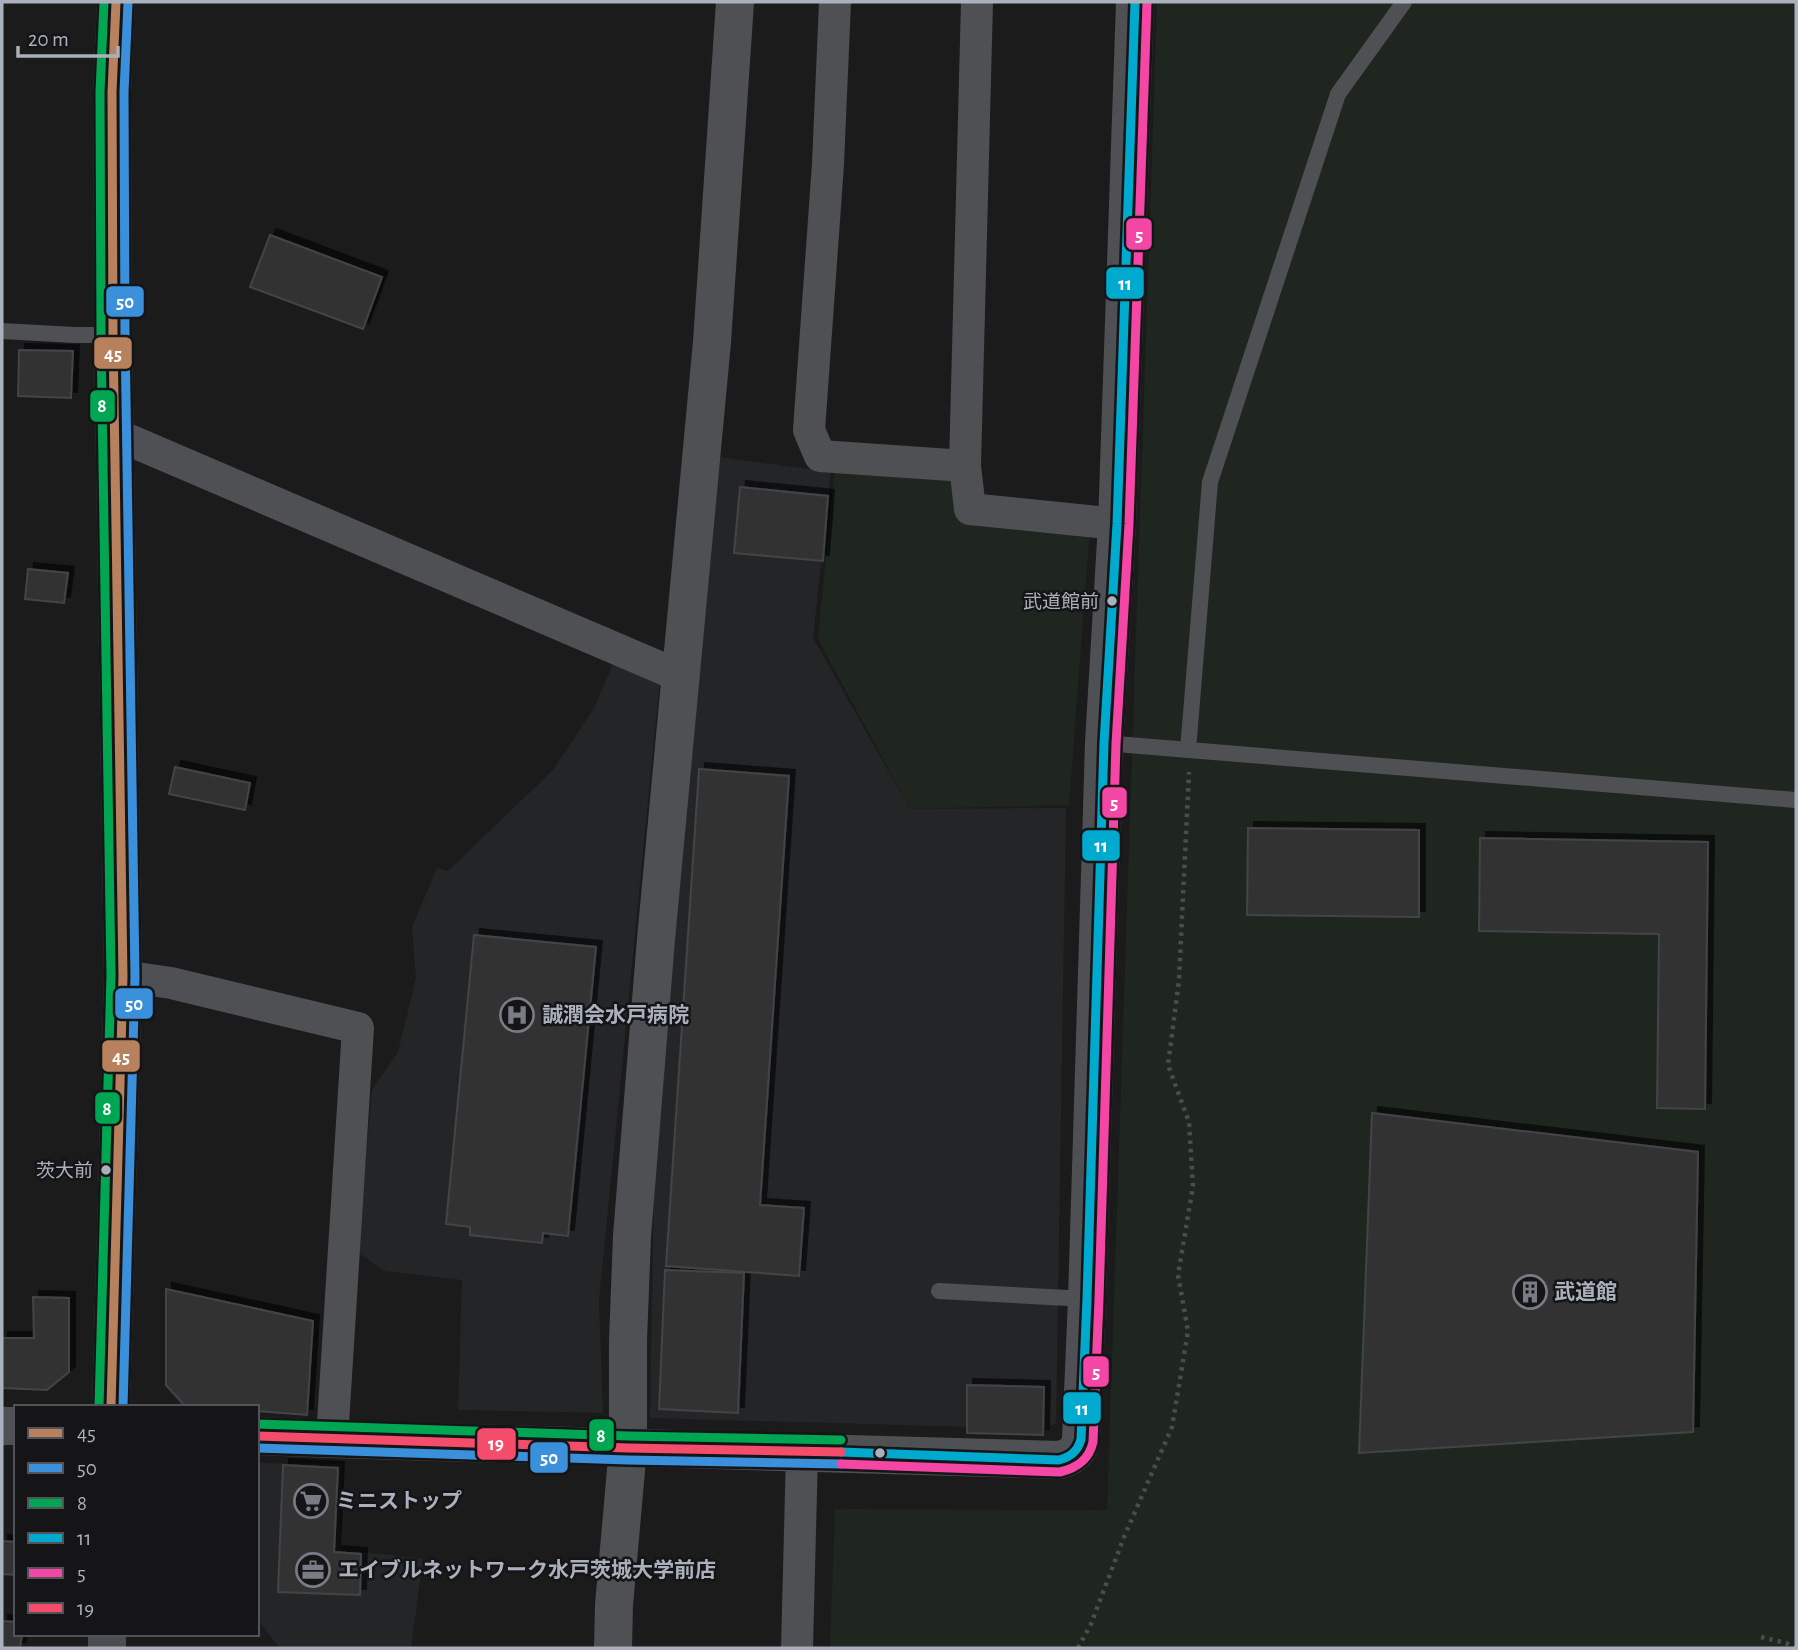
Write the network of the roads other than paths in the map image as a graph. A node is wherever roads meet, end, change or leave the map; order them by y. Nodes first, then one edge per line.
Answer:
1 (116, 2) edge
2 (735, 2) edge
3 (835, 2) edge
4 (977, 2) edge
5 (1135, 2) edge
6 (1404, 2) edge
7 (2, 331) edge
8 (113, 335) junction
9 (115, 434) junction
10 (965, 466) junction
11 (1117, 524) junction
12 (680, 676) junction
13 (1104, 743) junction
14 (1188, 750) junction
15 (1796, 800) edge
16 (123, 976) junction
17 (939, 1291) dead end
18 (1087, 1299) junction
19 (111, 1405) edge
20 (259, 1436) edge
21 (332, 1439) junction
22 (628, 1448) junction
23 (802, 1451) junction
24 (612, 1648) edge
25 (797, 1648) edge

1 - 8 highway
2 - 12 street
3 - 10 street
4 - 10 street
5 - 11 street
6 - 14 lane
7 - 8 lane
8 - 9 highway
9 - 12 street
9 - 16 highway
10 - 11 street
11 - 13 street
12 - 22 street
13 - 14 lane
13 - 18 street
14 - 15 lane
16 - 19 highway
16 - 21 street
17 - 18 lane
18 - 23 street
20 - 21 street
21 - 22 street
22 - 23 street
22 - 24 street
23 - 25 street

